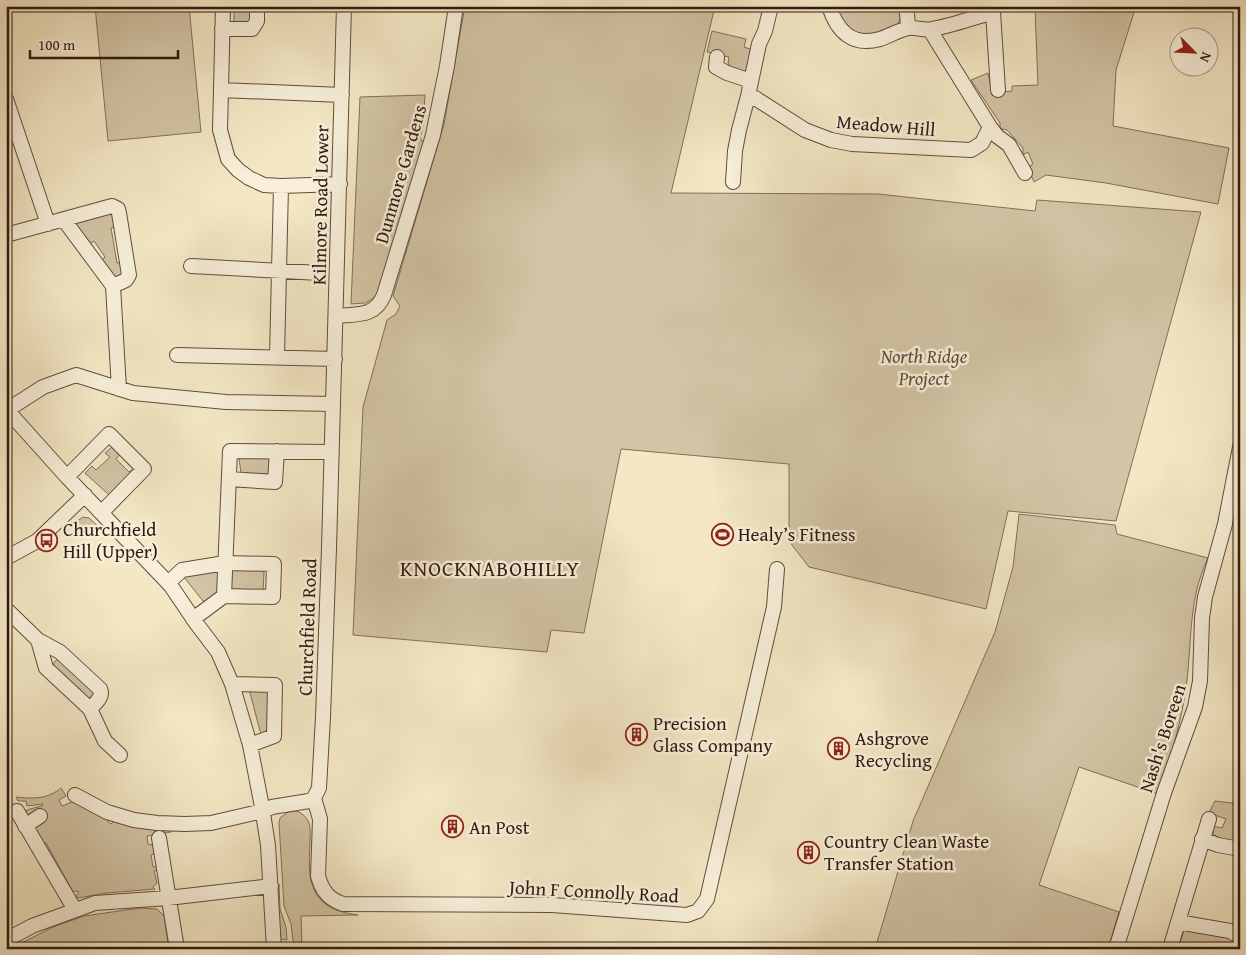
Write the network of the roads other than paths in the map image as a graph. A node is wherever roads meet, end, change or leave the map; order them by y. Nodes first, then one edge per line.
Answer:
1 (222, 6) edge
2 (258, 6) edge
3 (344, 6) edge
4 (456, 6) edge
5 (771, 6) edge
6 (829, 6) edge
7 (909, 6) edge
8 (993, 9) edge
9 (908, 28) junction
10 (222, 29) junction
11 (930, 30) junction
12 (717, 57) dead end
13 (751, 81) junction
14 (221, 90) junction
15 (998, 90) dead end
16 (342, 95) junction
17 (748, 96) junction
18 (6, 99) edge
19 (990, 127) junction
20 (1025, 173) dead end
21 (733, 182) dead end
22 (340, 184) junction
23 (281, 186) junction
24 (64, 220) junction
25 (48, 224) junction
26 (6, 235) edge
27 (191, 266) dead end
28 (279, 270) junction
29 (320, 272) dead end
30 (113, 286) junction
31 (337, 316) junction
32 (176, 355) dead end
33 (277, 357) junction
34 (335, 359) junction
35 (120, 389) junction
36 (333, 404) junction
37 (7, 409) edge
38 (1240, 447) edge
39 (277, 451) junction
40 (332, 452) junction
41 (67, 477) junction
42 (229, 479) junction
43 (85, 495) junction
44 (102, 512) junction
45 (6, 558) edge
46 (225, 563) junction
47 (777, 569) dead end
48 (168, 583) junction
49 (224, 596) junction
50 (6, 609) edge
51 (193, 619) junction
52 (38, 640) junction
53 (232, 684) junction
54 (90, 709) junction
55 (250, 745) junction
56 (120, 755) dead end
57 (75, 795) dead end
58 (314, 798) junction
59 (262, 809) junction
60 (17, 811) dead end
61 (40, 816) dead end
62 (1209, 819) dead end
63 (26, 826) junction
64 (159, 838) dead end
65 (1202, 839) junction
66 (1240, 850) edge
67 (270, 886) junction
68 (168, 898) junction
69 (76, 910) junction
70 (1178, 922) junction
71 (1240, 937) edge
72 (6, 940) edge
73 (1172, 942) dead end
74 (177, 949) edge
75 (274, 949) edge
76 (1116, 949) edge

1 - 10 street
2 - 10 street
3 - 16 street, Kilmore Road Lower
4 - 31 street, Dunmore Gardens
5 - 13 street
6 - 9 street
7 - 9 street
8 - 11 street
8 - 15 street
9 - 11 street
10 - 14 street
11 - 19 street
12 - 13 street
13 - 17 street
14 - 16 street
14 - 23 street
16 - 22 street, Kilmore Road Lower
17 - 19 street, Meadow Hill
17 - 21 street
18 - 25 street
19 - 20 street
22 - 23 street
22 - 31 street, Kilmore Road Lower
23 - 28 street
24 - 25 street
24 - 30 street
24 - 30 street
25 - 26 street
27 - 28 street
28 - 29 street
28 - 33 street
30 - 35 street
31 - 34 street, Kilmore Road Lower
32 - 33 street
33 - 34 street
34 - 36 street, Kilmore Road Lower
35 - 36 street
35 - 37 street
36 - 40 street, Churchfield Road
37 - 41 street
38 - 76 street, Nash's Boreen
39 - 40 street
39 - 42 street
39 - 42 street
40 - 58 street, Churchfield Road
41 - 43 street
41 - 44 street
42 - 46 street
43 - 44 street
43 - 45 street
44 - 48 street
46 - 48 street
46 - 49 street
46 - 49 street
47 - 58 street, John F Connolly Road
48 - 51 street
49 - 51 street
50 - 52 street
51 - 53 street
52 - 54 street
52 - 54 street
53 - 55 street
53 - 55 street
54 - 56 street
55 - 59 street
57 - 59 street
58 - 59 street
59 - 67 street
60 - 63 street
61 - 63 street
62 - 65 street
63 - 69 street
64 - 68 street
65 - 66 street
65 - 70 street
67 - 68 street
67 - 75 street
68 - 69 street
68 - 74 street
69 - 72 street
70 - 71 street
70 - 73 street

